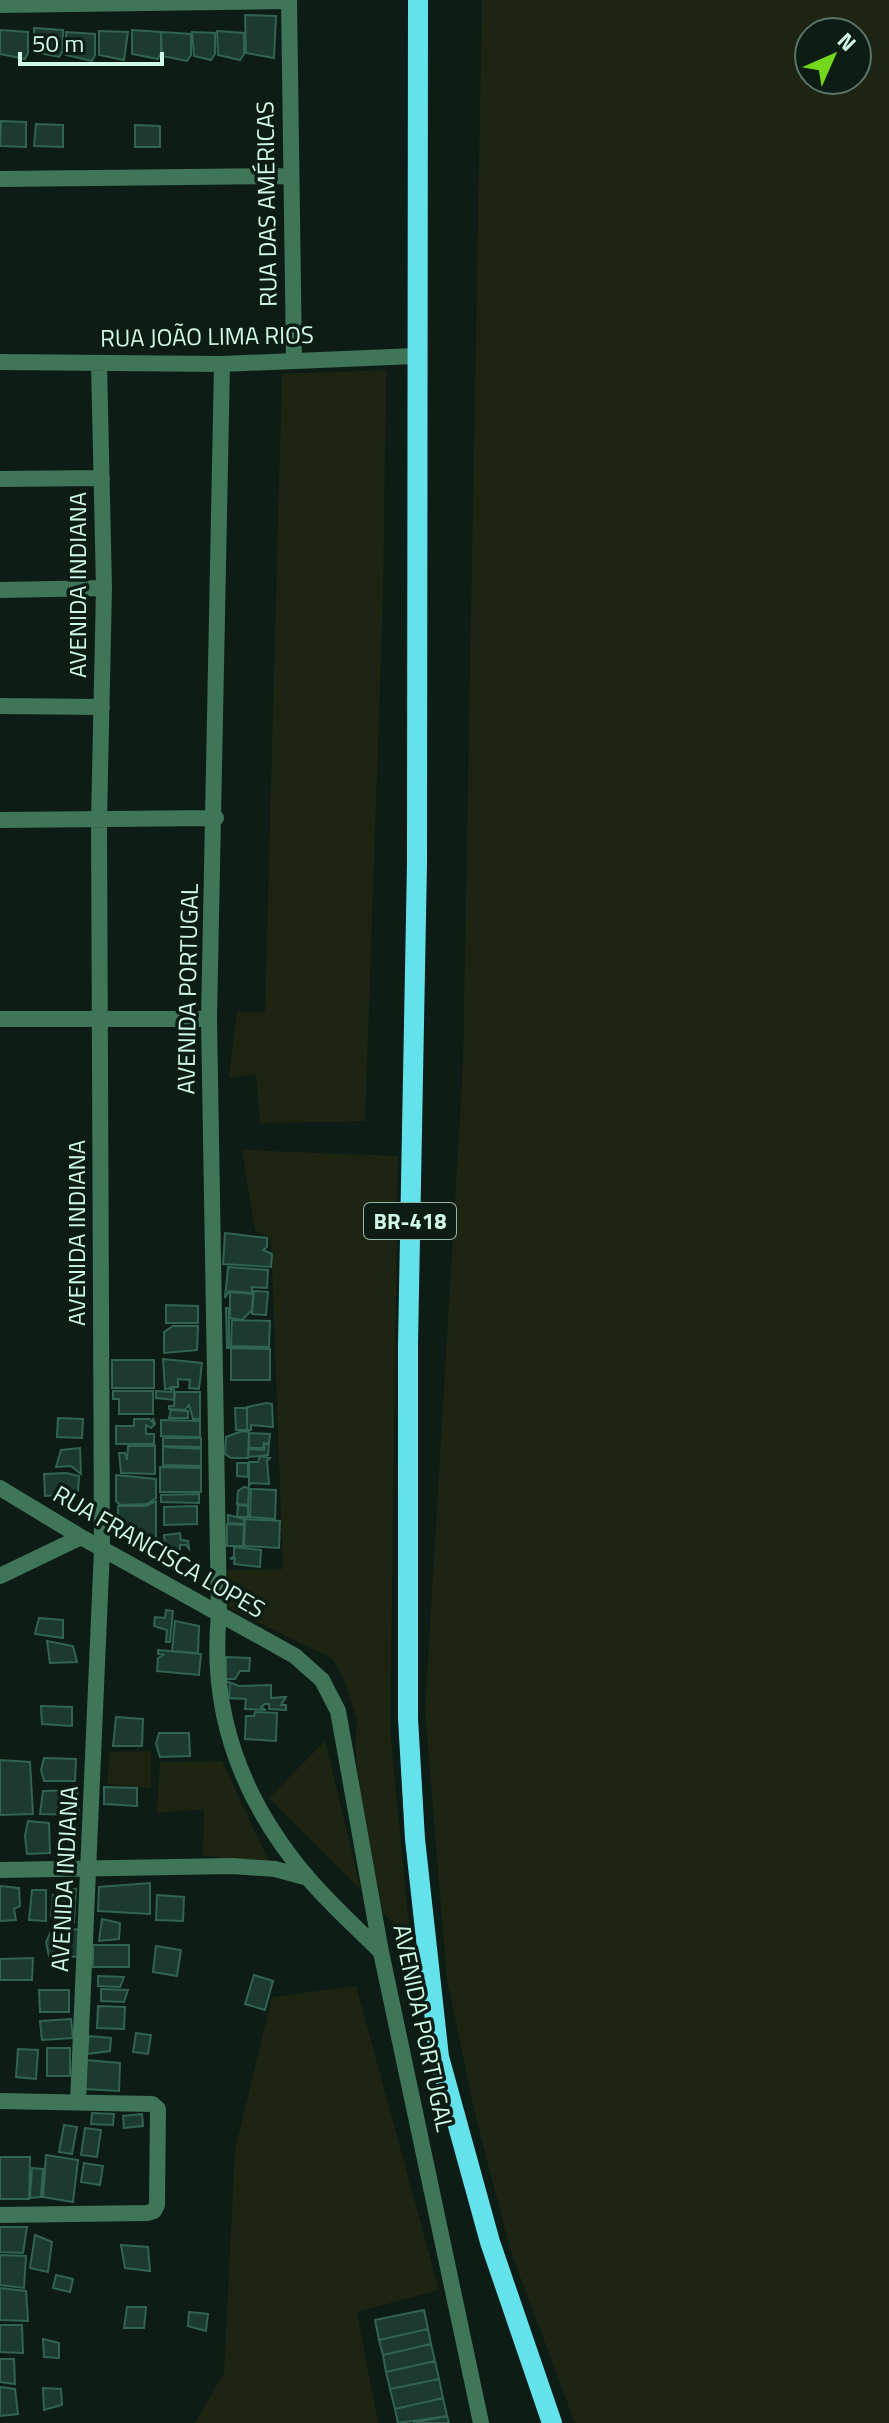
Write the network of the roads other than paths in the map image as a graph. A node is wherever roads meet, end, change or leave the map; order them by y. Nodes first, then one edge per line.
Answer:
1 (289, 0) edge
2 (418, 0) edge
3 (0, 5) edge
4 (289, 176) junction
5 (0, 179) edge
6 (415, 356) junction
7 (294, 359) junction
8 (0, 362) edge
9 (99, 363) junction
10 (222, 364) junction
11 (102, 478) junction
12 (0, 479) edge
13 (104, 588) junction
14 (0, 590) edge
15 (0, 706) edge
16 (102, 707) junction
17 (216, 818) junction
18 (0, 820) edge
19 (99, 821) junction
20 (0, 1019) edge
21 (101, 1019) junction
22 (209, 1019) junction
23 (0, 1488) edge
24 (81, 1537) junction
25 (102, 1549) junction
26 (0, 1576) edge
27 (219, 1614) junction
28 (295, 1656) joint
29 (0, 1870) edge
30 (90, 1870) junction
31 (308, 1878) junction
32 (381, 1952) junction
33 (0, 2101) edge
34 (78, 2102) junction
35 (0, 2215) edge
36 (481, 2423) edge
37 (552, 2423) edge

1 - 3 street
1 - 4 street, RUA DAS AMÉRICAS
2 - 6 main road, BR-418
4 - 5 street
4 - 7 street, RUA DAS AMÉRICAS
6 - 7 street, RUA JOÃO LIMA RIOS
6 - 37 main road, BR-418
7 - 10 street, RUA JOÃO LIMA RIOS
8 - 9 street, RUA JOÃO LIMA RIOS
9 - 10 street, RUA JOÃO LIMA RIOS
9 - 11 street, AVENIDA INDIANA
10 - 17 street, AVENIDA PORTUGAL
11 - 12 street
11 - 13 street, AVENIDA INDIANA
13 - 14 street
13 - 16 street, AVENIDA INDIANA
15 - 16 street
16 - 19 street, AVENIDA INDIANA
17 - 19 street
17 - 22 street, AVENIDA PORTUGAL
18 - 19 street
19 - 21 street, AVENIDA INDIANA
20 - 21 street
21 - 22 street
21 - 25 street, AVENIDA INDIANA
22 - 27 street, AVENIDA PORTUGAL
23 - 24 street, RUA FRANCISCA LOPES
24 - 25 street, RUA FRANCISCA LOPES
24 - 26 street
25 - 27 street, RUA FRANCISCA LOPES
25 - 30 street, AVENIDA INDIANA
27 - 28 street, RUA FRANCISCA LOPES
27 - 31 street, AVENIDA PORTUGAL
28 - 32 street, AVENIDA PORTUGAL
29 - 30 street
30 - 31 street
30 - 34 street, AVENIDA INDIANA
31 - 32 street, AVENIDA PORTUGAL
32 - 36 street, AVENIDA PORTUGAL
33 - 34 street
34 - 35 street

